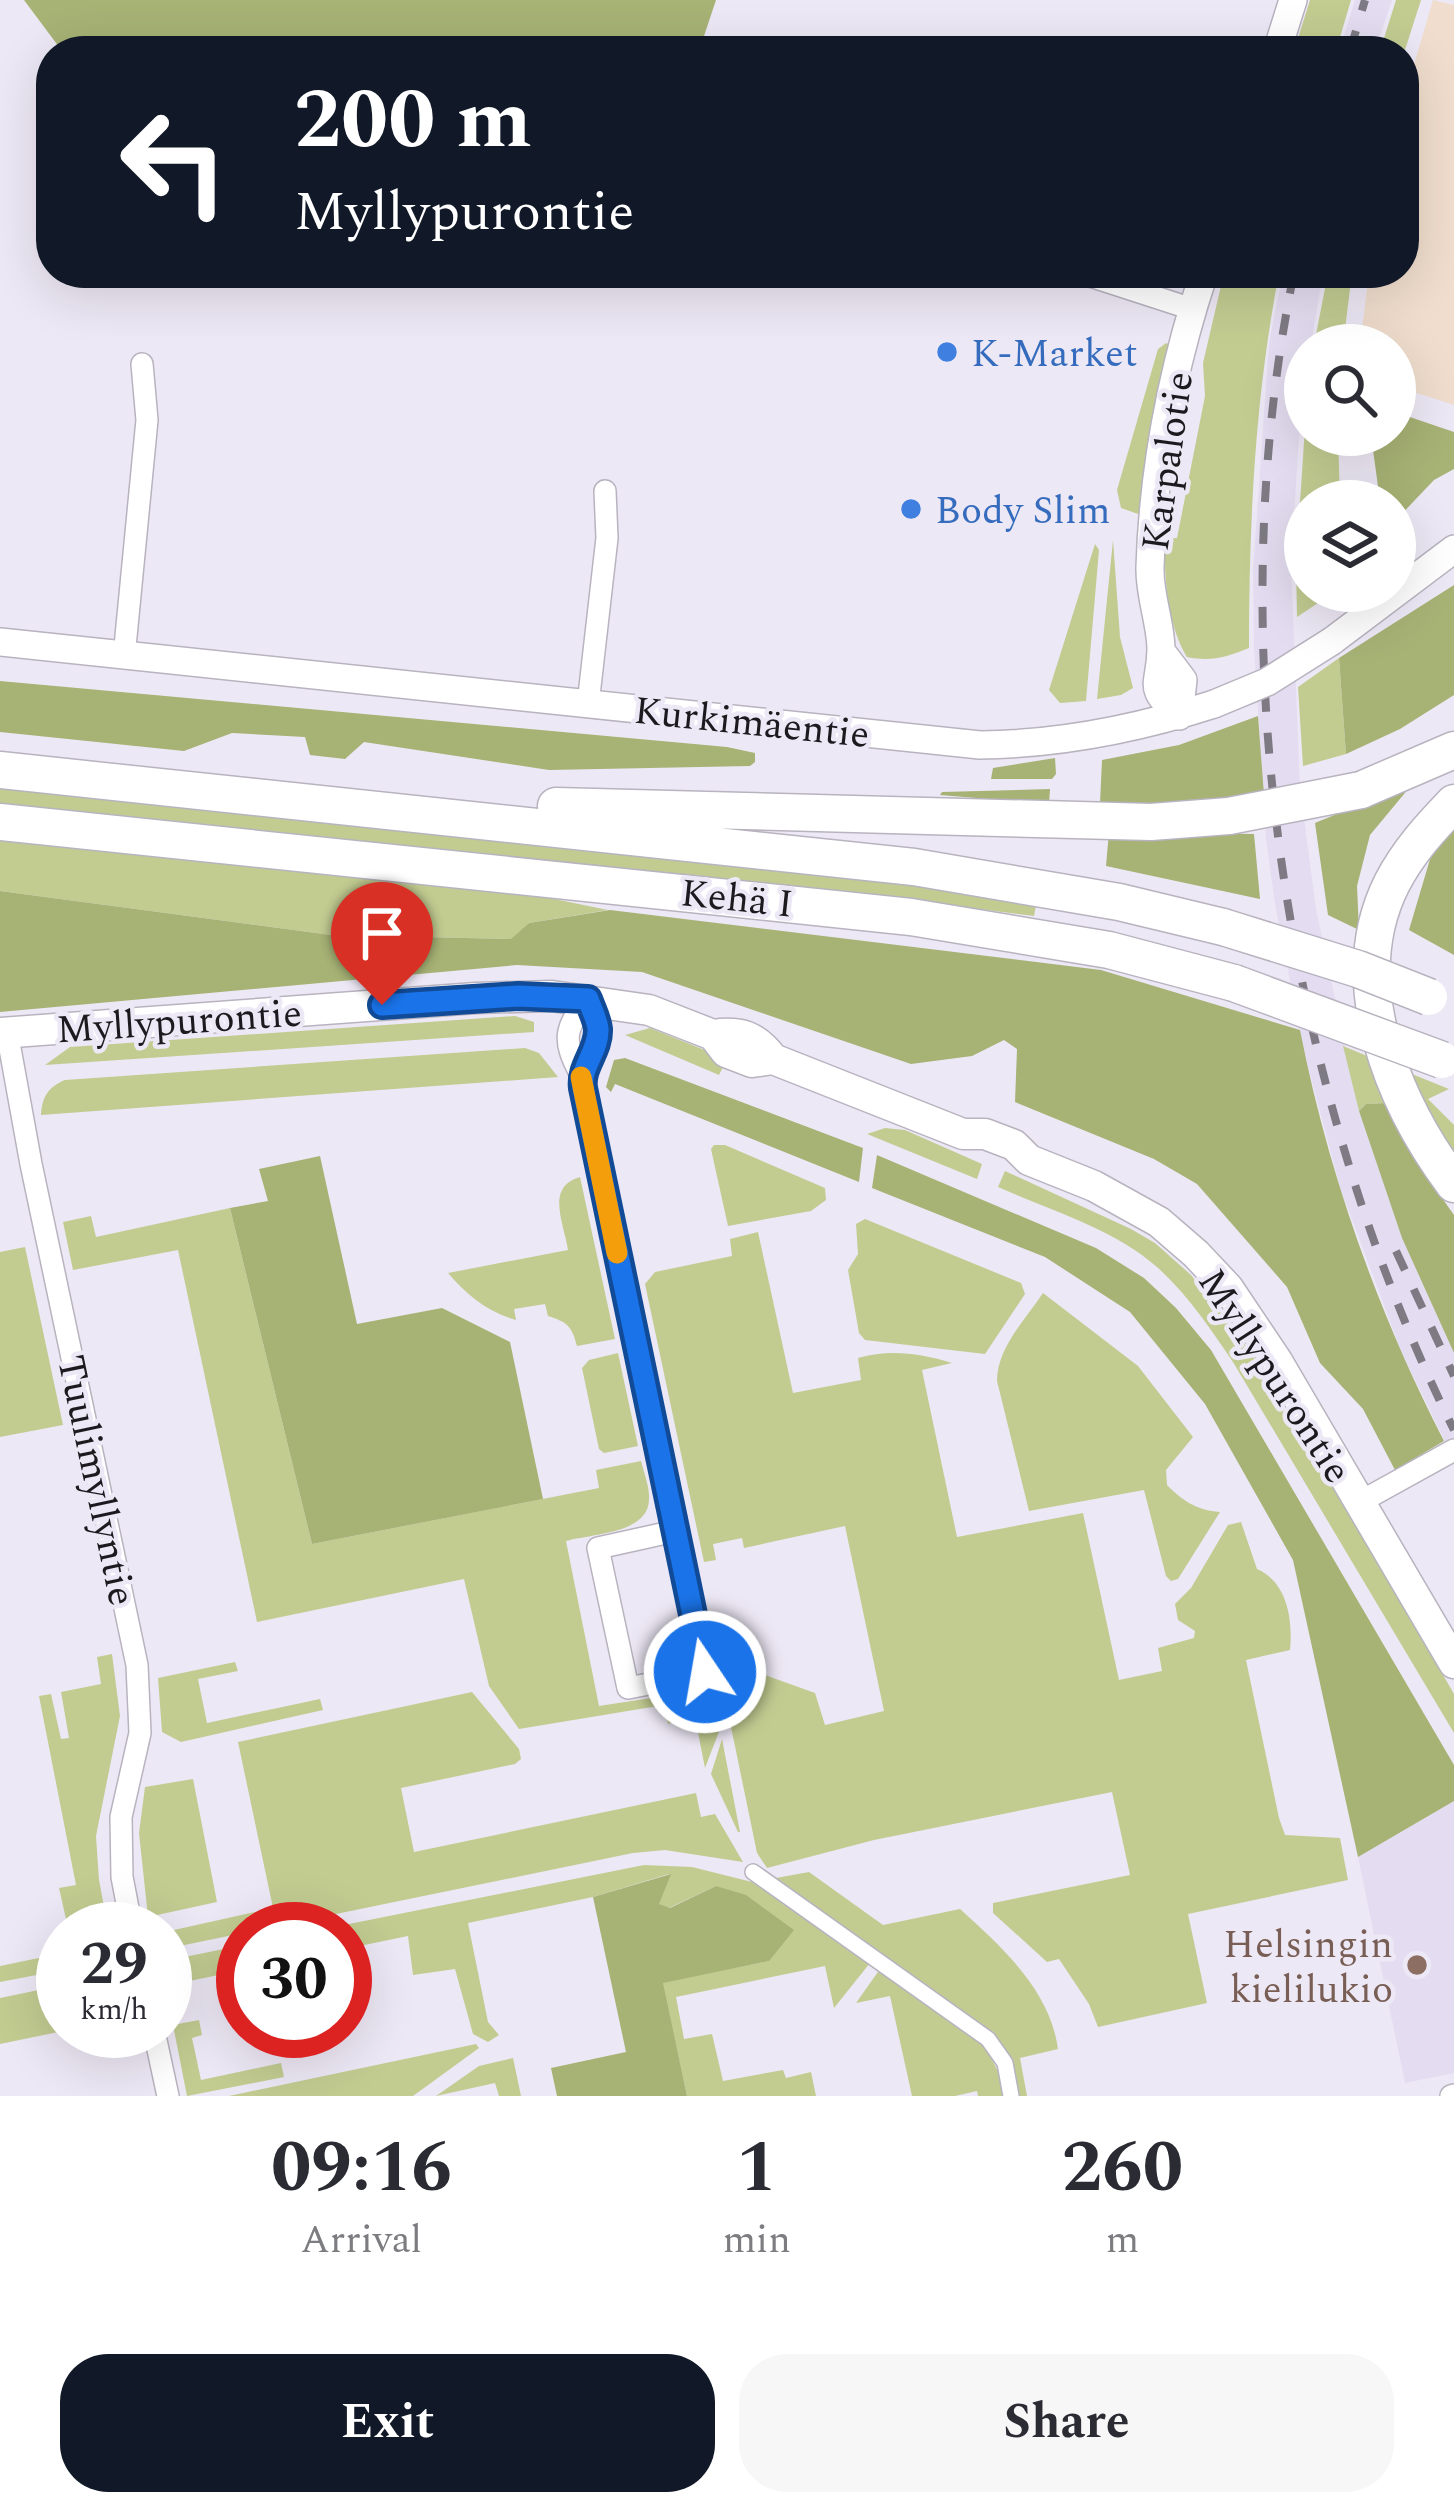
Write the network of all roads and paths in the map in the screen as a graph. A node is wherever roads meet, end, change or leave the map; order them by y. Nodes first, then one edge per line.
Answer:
1 (1294, 0) edge
2 (1282, 36) edge
3 (1127, 288) edge
4 (1199, 288) edge
5 (1192, 309) junction
6 (142, 364) dead end
7 (604, 491) dead end
8 (1454, 549) edge
9 (0, 642) edge
10 (124, 657) junction
11 (588, 704) junction
12 (1179, 716) junction
13 (1454, 750) edge
14 (0, 770) edge
15 (1454, 803) edge
16 (435, 815) junction
17 (0, 822) edge
18 (588, 999) junction
19 (1442, 1002) edge
20 (4, 1033) edge
21 (1450, 1063) edge
22 (1454, 1184) edge
23 (1454, 1450) edge
24 (1360, 1502) junction
25 (675, 1532) junction
26 (1454, 1663) edge
27 (753, 1872) dead end
28 (127, 1902) edge
29 (160, 2058) edge
30 (168, 2096) edge
31 (1011, 2096) edge

1 - 2 street
3 - 5 street
4 - 5 street, Karpalotie
5 - 12 street, Karpalotie
6 - 10 street
7 - 11 street
8 - 12 street, Kurkimäentie, bridge
9 - 10 street, Kurkimäentie
10 - 11 street, Kurkimäentie
11 - 12 street, Kurkimäentie
13 - 16 highway, bridge
14 - 16 highway, Kehä I
15 - 22 highway
16 - 19 highway, Kehä I, bridge
17 - 21 highway, Kehä I, bridge
18 - 20 main road, Myllypurontie
18 - 24 main road, Myllypurontie
18 - 25 street
20 - 28 street, Tuulimyllyntie
23 - 24 street
24 - 26 main road, Myllypurontie
25 - 25 street
27 - 31 street
29 - 30 street

